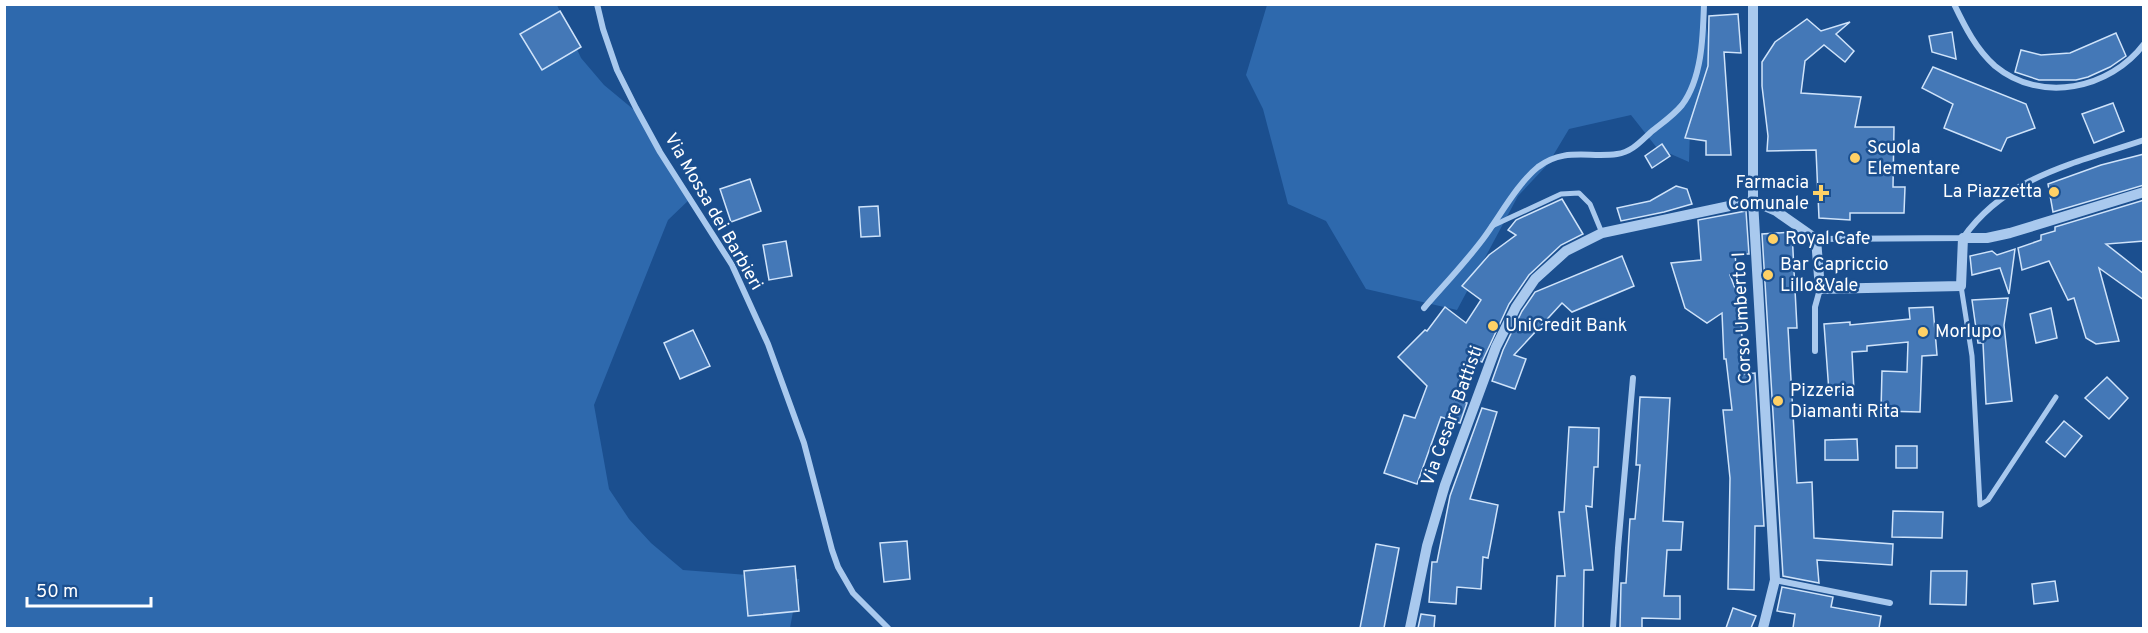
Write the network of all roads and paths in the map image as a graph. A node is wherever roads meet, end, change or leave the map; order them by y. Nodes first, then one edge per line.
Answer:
1 (597, 4) edge
2 (1704, 4) edge
3 (1753, 4) edge
4 (1954, 4) edge
5 (2143, 44) edge
6 (2144, 140) edge
7 (2144, 192) edge
8 (1753, 201) junction
9 (1492, 226) junction
10 (1602, 233) junction
11 (1963, 238) junction
12 (1816, 239) junction
13 (1961, 286) junction
14 (1820, 289) junction
15 (1424, 308) dead end
16 (1815, 351) dead end
17 (1633, 378) dead end
18 (2056, 397) dead end
19 (1775, 580) junction
20 (1890, 603) dead end
21 (888, 628) edge
22 (1410, 628) edge
23 (1613, 628) edge
24 (1762, 628) edge

1 - 21 street, Via Mossa dei Barbieri
2 - 9 street
3 - 8 street, Corso Umberto I
4 - 5 street
6 - 11 street
7 - 11 street
8 - 10 street, Via Cesare Battisti
8 - 12 street
8 - 19 street, Corso Umberto I
9 - 10 street
9 - 15 street
10 - 22 street, Via Cesare Battisti
11 - 12 street
11 - 13 street
12 - 14 street
13 - 14 street
13 - 18 street
14 - 16 street
17 - 23 street
19 - 20 street
19 - 24 street, Corso Umberto I

